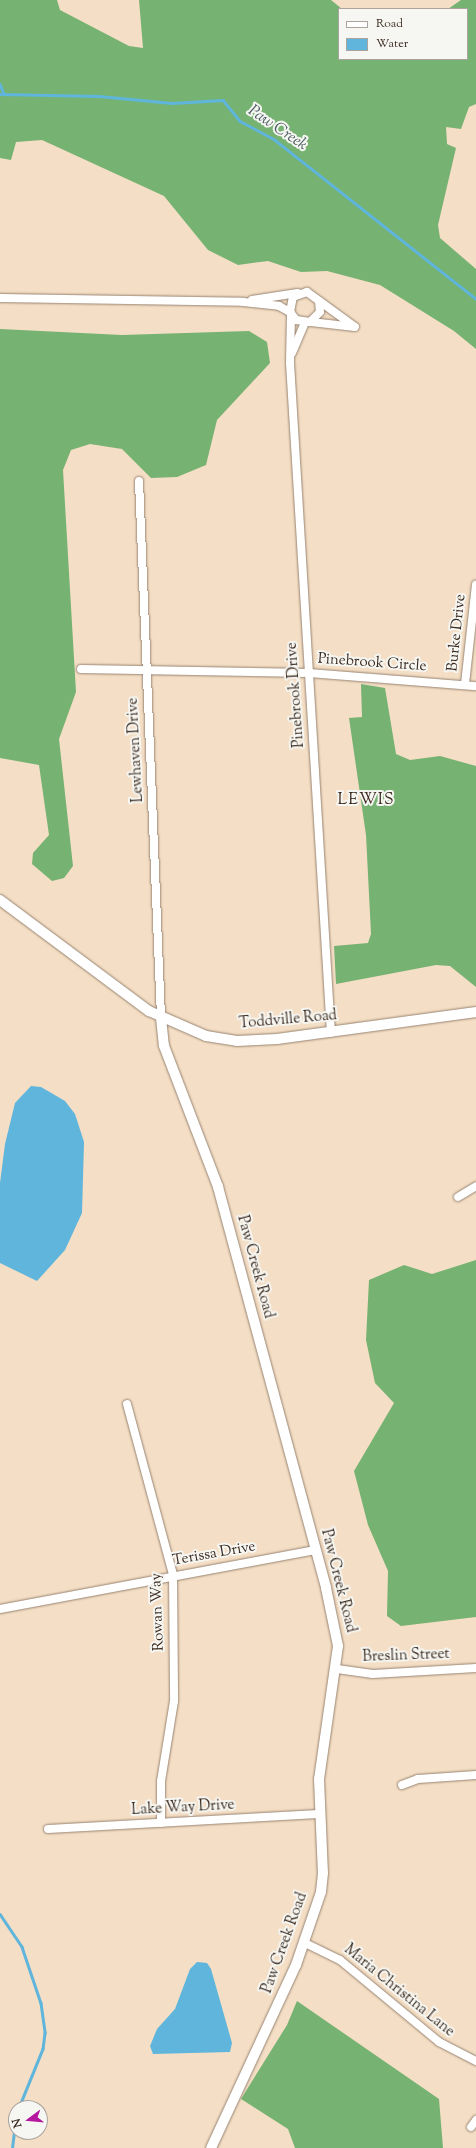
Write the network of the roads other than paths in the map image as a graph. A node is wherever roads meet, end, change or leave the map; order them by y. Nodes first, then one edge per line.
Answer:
1 (297, 293) junction
2 (0, 298) edge
3 (319, 301) junction
4 (243, 302) junction
5 (290, 313) junction
6 (308, 323) junction
7 (290, 355) junction
8 (139, 481) dead end
9 (476, 585) edge
10 (80, 669) dead end
11 (146, 669) junction
12 (309, 673) junction
13 (465, 684) junction
14 (476, 686) edge
15 (0, 900) edge
16 (476, 1012) edge
17 (161, 1018) junction
18 (332, 1033) junction
19 (476, 1186) edge
20 (458, 1197) dead end
21 (127, 1404) dead end
22 (316, 1550) junction
23 (173, 1575) junction
24 (0, 1609) edge
25 (476, 1668) edge
26 (337, 1669) junction
27 (476, 1775) edge
28 (402, 1785) dead end
29 (319, 1814) junction
30 (161, 1823) junction
31 (48, 1829) dead end
32 (305, 1943) junction
33 (476, 2061) edge
34 (211, 2148) edge

1 - 3 street
1 - 4 street
1 - 5 street
2 - 4 street
3 - 6 street
3 - 6 street
4 - 5 street
5 - 6 street
5 - 7 street, Pinebrook Drive
6 - 7 street, Pinebrook Drive
7 - 12 street, Pinebrook Drive
8 - 11 street, Lewhaven Drive
9 - 13 street, Burke Drive
10 - 11 street, Pinebrook Circle
11 - 12 street, Pinebrook Circle
11 - 17 street, Lewhaven Drive
12 - 13 street, Pinebrook Circle
12 - 18 street, Pinebrook Drive
13 - 14 street, Pinebrook Circle
15 - 17 street, Toddville Road
16 - 18 street, Toddville Road
17 - 18 street, Toddville Road
17 - 22 street, Paw Creek Road
19 - 20 street
21 - 23 street, Rowan Way
22 - 23 street, Terissa Drive
22 - 26 street, Paw Creek Road
23 - 24 street, Terissa Drive
23 - 30 street, Rowan Way
25 - 26 street, Breslin Street
26 - 29 street, Paw Creek Road
27 - 28 street
29 - 30 street, Lake Way Drive
29 - 32 street, Paw Creek Road
30 - 31 street, Lake Way Drive
32 - 33 street, Maria Christina Lane
32 - 34 street, Paw Creek Road

